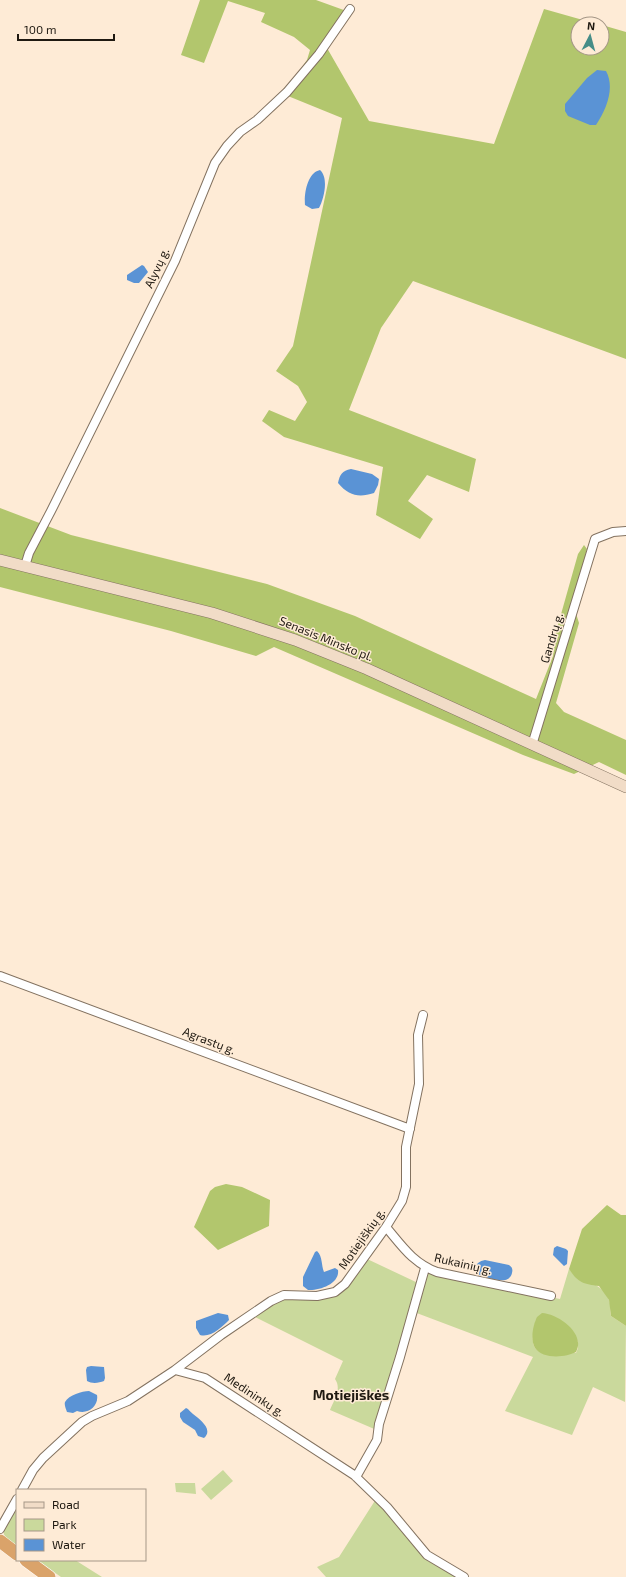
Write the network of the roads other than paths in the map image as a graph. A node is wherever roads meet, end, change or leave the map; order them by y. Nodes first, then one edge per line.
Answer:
1 (350, 9) dead end
2 (626, 531) edge
3 (0, 560) edge
4 (25, 566) junction
5 (532, 745) junction
6 (626, 787) edge
7 (0, 976) edge
8 (423, 1015) dead end
9 (410, 1129) junction
10 (386, 1227) junction
11 (425, 1268) junction
12 (551, 1296) dead end
13 (175, 1370) junction
14 (356, 1477) junction
15 (23, 1489) edge
16 (16, 1501) edge
17 (0, 1529) edge
18 (0, 1541) edge
19 (16, 1553) edge
20 (27, 1561) edge
21 (49, 1577) edge
22 (464, 1577) edge

1 - 4 street, Alyvų g.
2 - 5 street, Gandrų g.
3 - 4 main road, Senasis Minsko pl.
4 - 5 main road, Senasis Minsko pl.
5 - 6 main road, Senasis Minsko pl.
7 - 9 street, Agrastų g.
8 - 9 street, Motiejiškių g.
9 - 10 street, Motiejiškių g.
10 - 11 street, Rukainių g.
10 - 13 street, Motiejiškių g.
11 - 12 street, Rukainių g.
11 - 14 street
13 - 14 street, Medininkų g.
13 - 15 street
14 - 22 street, Medininkų g.
16 - 17 street
18 - 19 highway
20 - 21 highway

